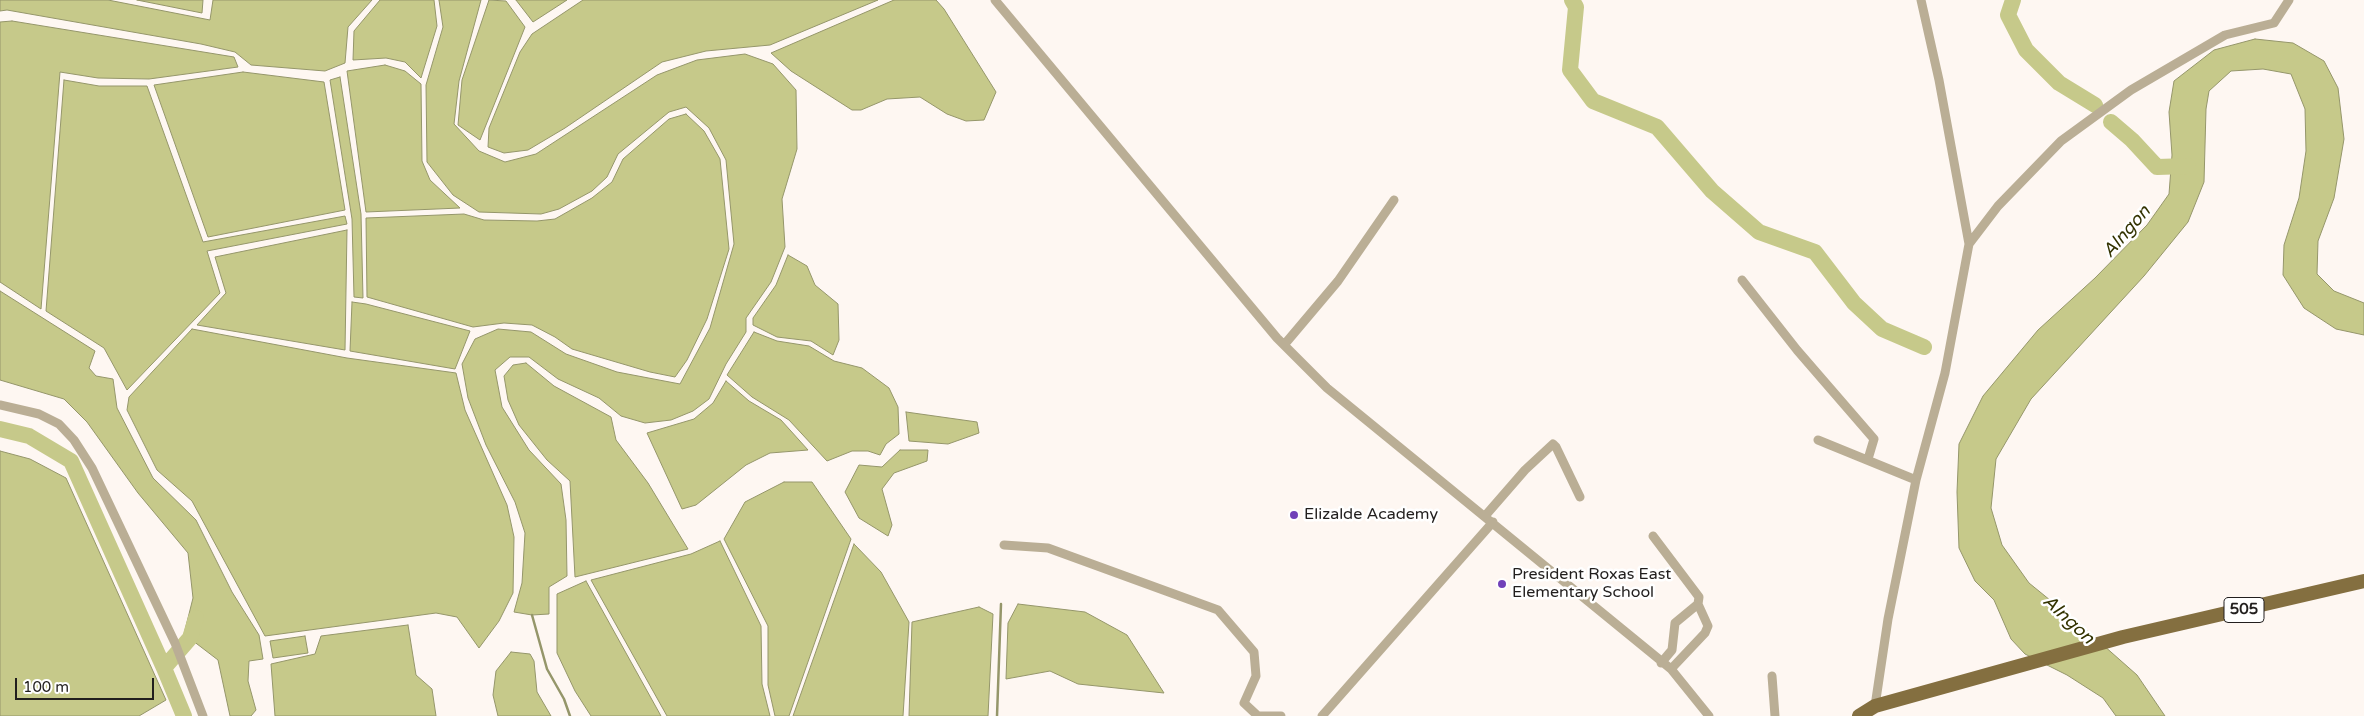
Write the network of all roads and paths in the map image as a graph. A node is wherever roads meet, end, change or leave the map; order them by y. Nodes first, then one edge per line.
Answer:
1 (995, 0) edge
2 (1921, 0) edge
3 (2289, 0) edge
4 (1394, 200) dead end
5 (1969, 244) junction
6 (1742, 280) dead end
7 (1284, 345) junction
8 (0, 405) edge
9 (1818, 440) dead end
10 (1868, 459) junction
11 (1916, 480) junction
12 (1580, 497) dead end
13 (1489, 520) junction
14 (1653, 536) dead end
15 (1004, 545) dead end
16 (2364, 581) edge
17 (1698, 604) junction
18 (1662, 662) junction
19 (1671, 669) junction
20 (1772, 676) dead end
21 (1875, 706) junction
22 (203, 716) edge
23 (1281, 716) edge
24 (1322, 716) edge
25 (1709, 716) edge
26 (1775, 716) edge
27 (1859, 716) edge

1 - 7 street
2 - 5 street
3 - 5 street
4 - 7 street
5 - 11 street
6 - 10 street
7 - 13 street
8 - 22 street
9 - 10 street
10 - 11 street
11 - 21 street
12 - 13 street
13 - 18 street
13 - 24 street
14 - 17 street
15 - 23 street
16 - 21 main road, 505
17 - 18 street
17 - 19 street
18 - 19 street
19 - 25 street
20 - 26 street
21 - 27 main road, 505

